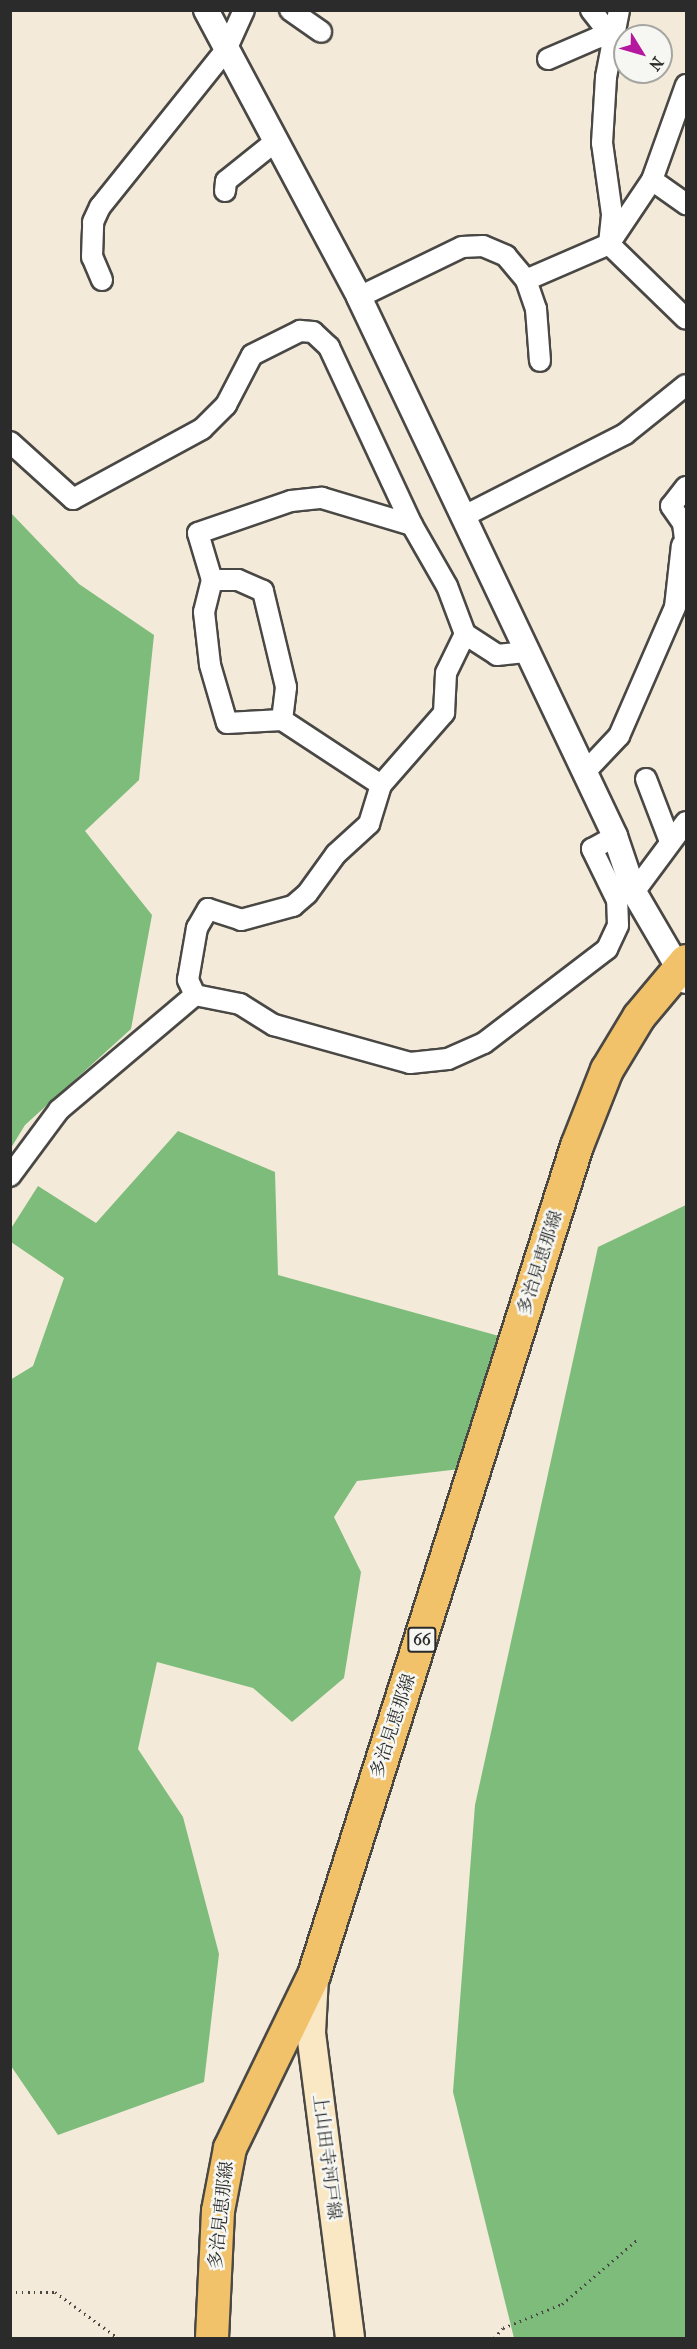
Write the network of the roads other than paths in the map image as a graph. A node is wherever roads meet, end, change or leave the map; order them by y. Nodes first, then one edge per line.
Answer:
1 (206, 10) edge
2 (244, 10) edge
3 (290, 10) edge
4 (591, 10) edge
5 (321, 32) dead end
6 (613, 38) junction
7 (226, 51) junction
8 (548, 58) dead end
9 (687, 85) edge
10 (276, 141) junction
11 (652, 180) junction
12 (225, 192) dead end
13 (687, 204) edge
14 (609, 244) junction
15 (102, 280) dead end
16 (526, 280) junction
17 (359, 297) junction
18 (687, 319) edge
19 (540, 361) dead end
20 (687, 385) edge
21 (10, 442) edge
22 (687, 487) edge
23 (464, 516) junction
24 (412, 525) junction
25 (685, 547) edge
26 (212, 580) junction
27 (465, 634) junction
28 (525, 652) junction
29 (282, 720) junction
30 (584, 773) junction
31 (646, 779) dead end
32 (381, 785) junction
33 (687, 822) edge
34 (615, 836) junction
35 (669, 839) junction
36 (634, 892) junction
37 (683, 971) edge
38 (195, 995) junction
39 (10, 1176) edge
40 (314, 1975) junction
41 (267, 2067) junction
42 (315, 2071) junction
43 (212, 2338) edge
44 (350, 2338) edge

1 - 7 street
2 - 7 street
3 - 5 street
4 - 6 street
6 - 8 street
6 - 14 street
7 - 10 street
7 - 15 street
9 - 11 street
10 - 12 street
10 - 17 street
11 - 13 street
11 - 14 street
14 - 16 street
14 - 18 street
16 - 17 street
16 - 19 street
17 - 23 street
20 - 23 street
21 - 24 street
22 - 25 street
23 - 28 street
24 - 26 street
24 - 27 street
25 - 30 street
26 - 29 street
26 - 29 street
27 - 28 street
27 - 32 street
28 - 30 street
29 - 32 street
30 - 34 street
31 - 35 street
32 - 38 street
33 - 35 street
34 - 36 street
34 - 38 street
35 - 36 street
36 - 37 street
37 - 40 main road, 多治見恵那線 / 66
38 - 39 street
40 - 41 main road, 多治見恵那線 / 66
40 - 42 main road, 上山田寺河戸線
41 - 42 street
41 - 43 main road, 多治見恵那線 / 66
42 - 44 main road, 上山田寺河戸線

